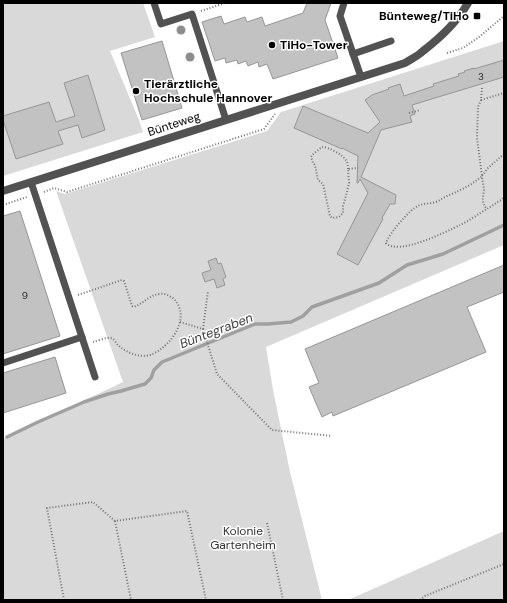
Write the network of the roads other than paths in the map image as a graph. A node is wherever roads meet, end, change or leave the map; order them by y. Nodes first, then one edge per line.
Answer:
1 (154, 3) edge
2 (344, 3) edge
3 (468, 3) edge
4 (391, 41) dead end
5 (353, 54) junction
6 (361, 77) junction
7 (226, 120) junction
8 (32, 182) junction
9 (3, 190) edge
10 (82, 337) junction
11 (3, 363) edge
12 (95, 378) dead end

1 - 7 lane
2 - 5 lane
3 - 6 street, Bünteweg
4 - 5 lane
5 - 6 lane
6 - 7 street, Bünteweg
7 - 8 street, Bünteweg
8 - 9 street, Bünteweg
8 - 10 lane
10 - 11 lane
10 - 12 lane

